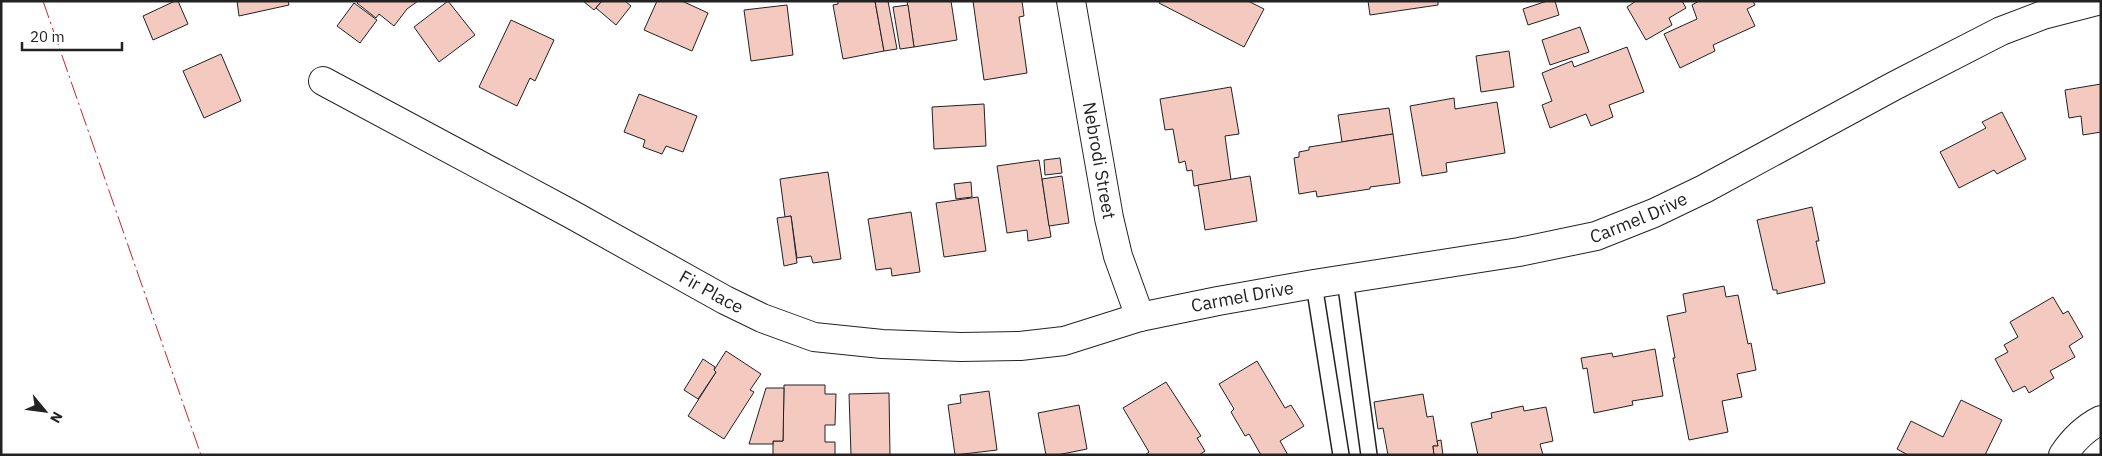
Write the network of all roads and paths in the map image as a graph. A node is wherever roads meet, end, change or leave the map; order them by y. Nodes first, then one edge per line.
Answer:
1 (1072, 1) edge
2 (2096, 1) edge
3 (323, 81) dead end
4 (1345, 279) junction
5 (1314, 284) junction
6 (1140, 317) junction
7 (2101, 420) edge
8 (1341, 455) edge
9 (1369, 455) edge
10 (2063, 455) edge

1 - 6 street, Nebrodi Street
2 - 4 street, Carmel Drive
3 - 6 street, Fir Place
4 - 5 street, Carmel Drive
4 - 9 lane
5 - 6 street, Carmel Drive
5 - 8 lane
7 - 10 street

